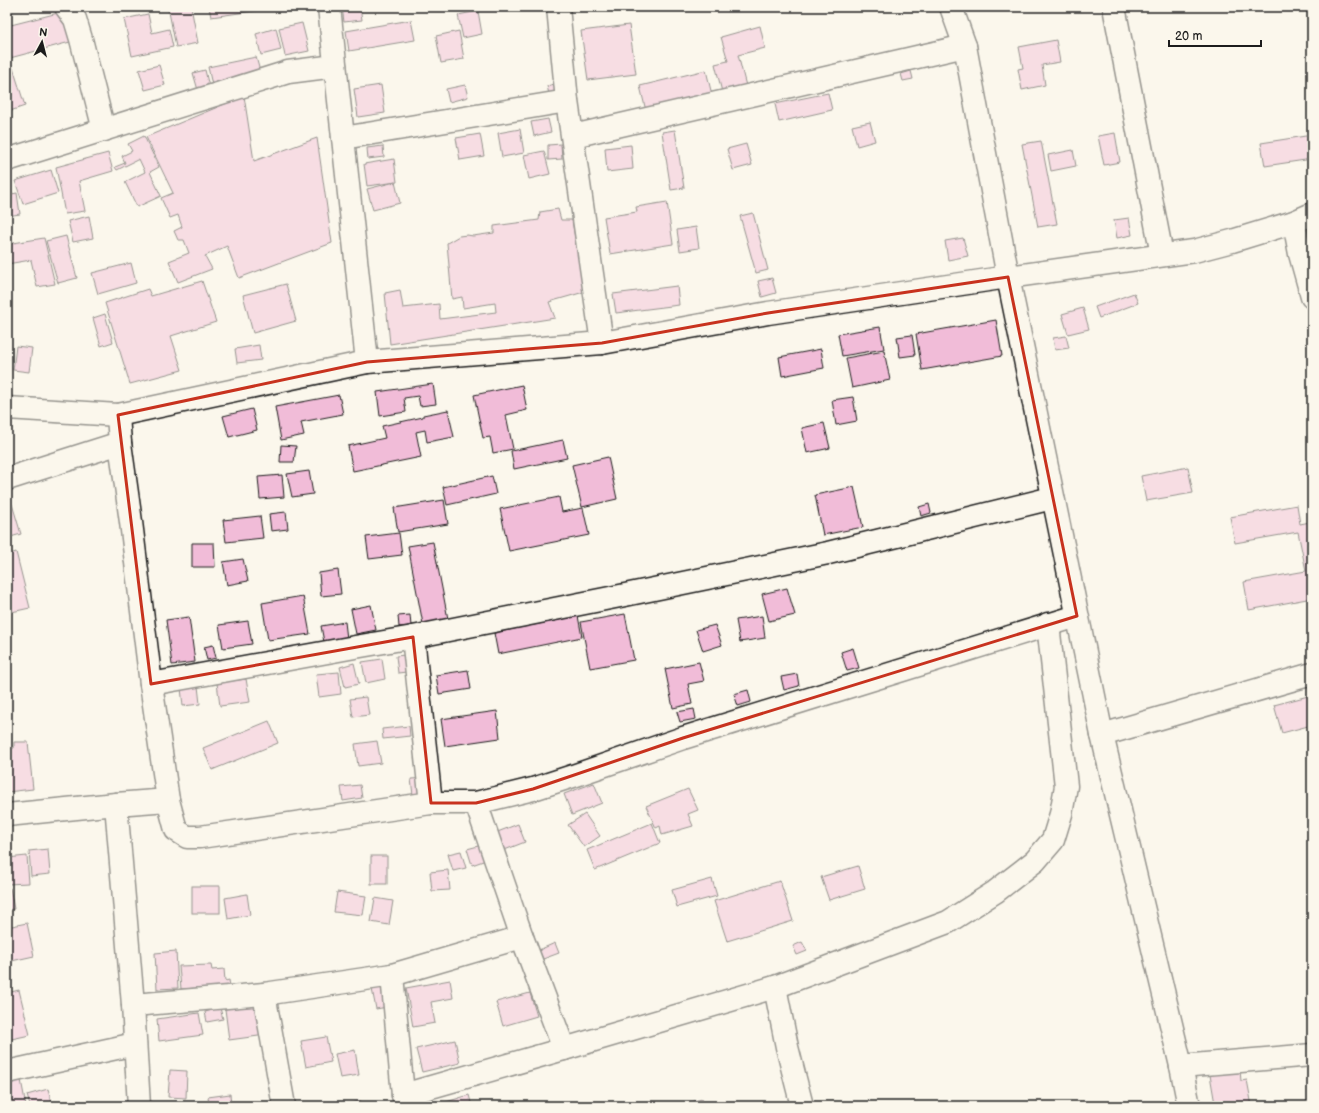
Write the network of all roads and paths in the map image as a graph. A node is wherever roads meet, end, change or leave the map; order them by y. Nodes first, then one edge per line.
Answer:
1 (66, 7) edge
2 (329, 7) edge
3 (558, 7) edge
4 (951, 7) edge
5 (1114, 7) edge
6 (965, 46) junction
7 (335, 66) junction
8 (567, 101) junction
9 (104, 130) junction
10 (572, 136) junction
11 (343, 138) junction
12 (7, 160) edge
13 (1303, 218) edge
14 (1162, 255) junction
15 (1008, 277) junction
16 (1312, 298) edge
17 (602, 343) junction
18 (367, 362) junction
19 (7, 408) edge
20 (118, 415) junction
21 (120, 443) junction
22 (7, 479) edge
23 (1052, 498) junction
24 (1077, 616) junction
25 (1048, 624) junction
26 (413, 638) junction
27 (1312, 674) edge
28 (151, 684) junction
29 (1102, 735) junction
30 (168, 800) junction
31 (431, 803) junction
32 (476, 803) junction
33 (116, 804) junction
34 (7, 815) edge
35 (522, 937) junction
36 (392, 975) junction
37 (775, 987) junction
38 (264, 994) junction
39 (133, 1005) junction
40 (135, 1044) junction
41 (564, 1049) junction
42 (1312, 1055) edge
43 (1181, 1066) junction
44 (7, 1072) edge
45 (405, 1101) edge
46 (139, 1106) edge
47 (284, 1106) edge
48 (802, 1106) edge
49 (1189, 1106) edge

1 - 9 street
2 - 7 street
3 - 8 street
4 - 6 street
5 - 14 street
6 - 10 street
6 - 15 street
7 - 9 street
7 - 11 street
8 - 10 street
8 - 11 street
9 - 12 street
10 - 17 street
11 - 18 street
13 - 14 street
13 - 16 street
14 - 15 street
15 - 17 street
15 - 23 street
17 - 18 street
18 - 20 street
19 - 20 street
20 - 21 street
21 - 22 street
21 - 28 street
23 - 24 street
23 - 26 street
24 - 25 street
24 - 29 street
25 - 32 street
25 - 37 street
26 - 28 street
26 - 31 street
27 - 29 street
28 - 30 street
29 - 43 street
30 - 31 street
30 - 33 street
31 - 32 street
32 - 35 street
33 - 34 street
33 - 39 street
35 - 36 street
35 - 41 street
36 - 38 street
36 - 45 street
37 - 41 street
37 - 48 street
38 - 39 street
38 - 47 street
39 - 40 street
40 - 44 street
40 - 46 street
41 - 45 street
42 - 43 street
43 - 49 street

